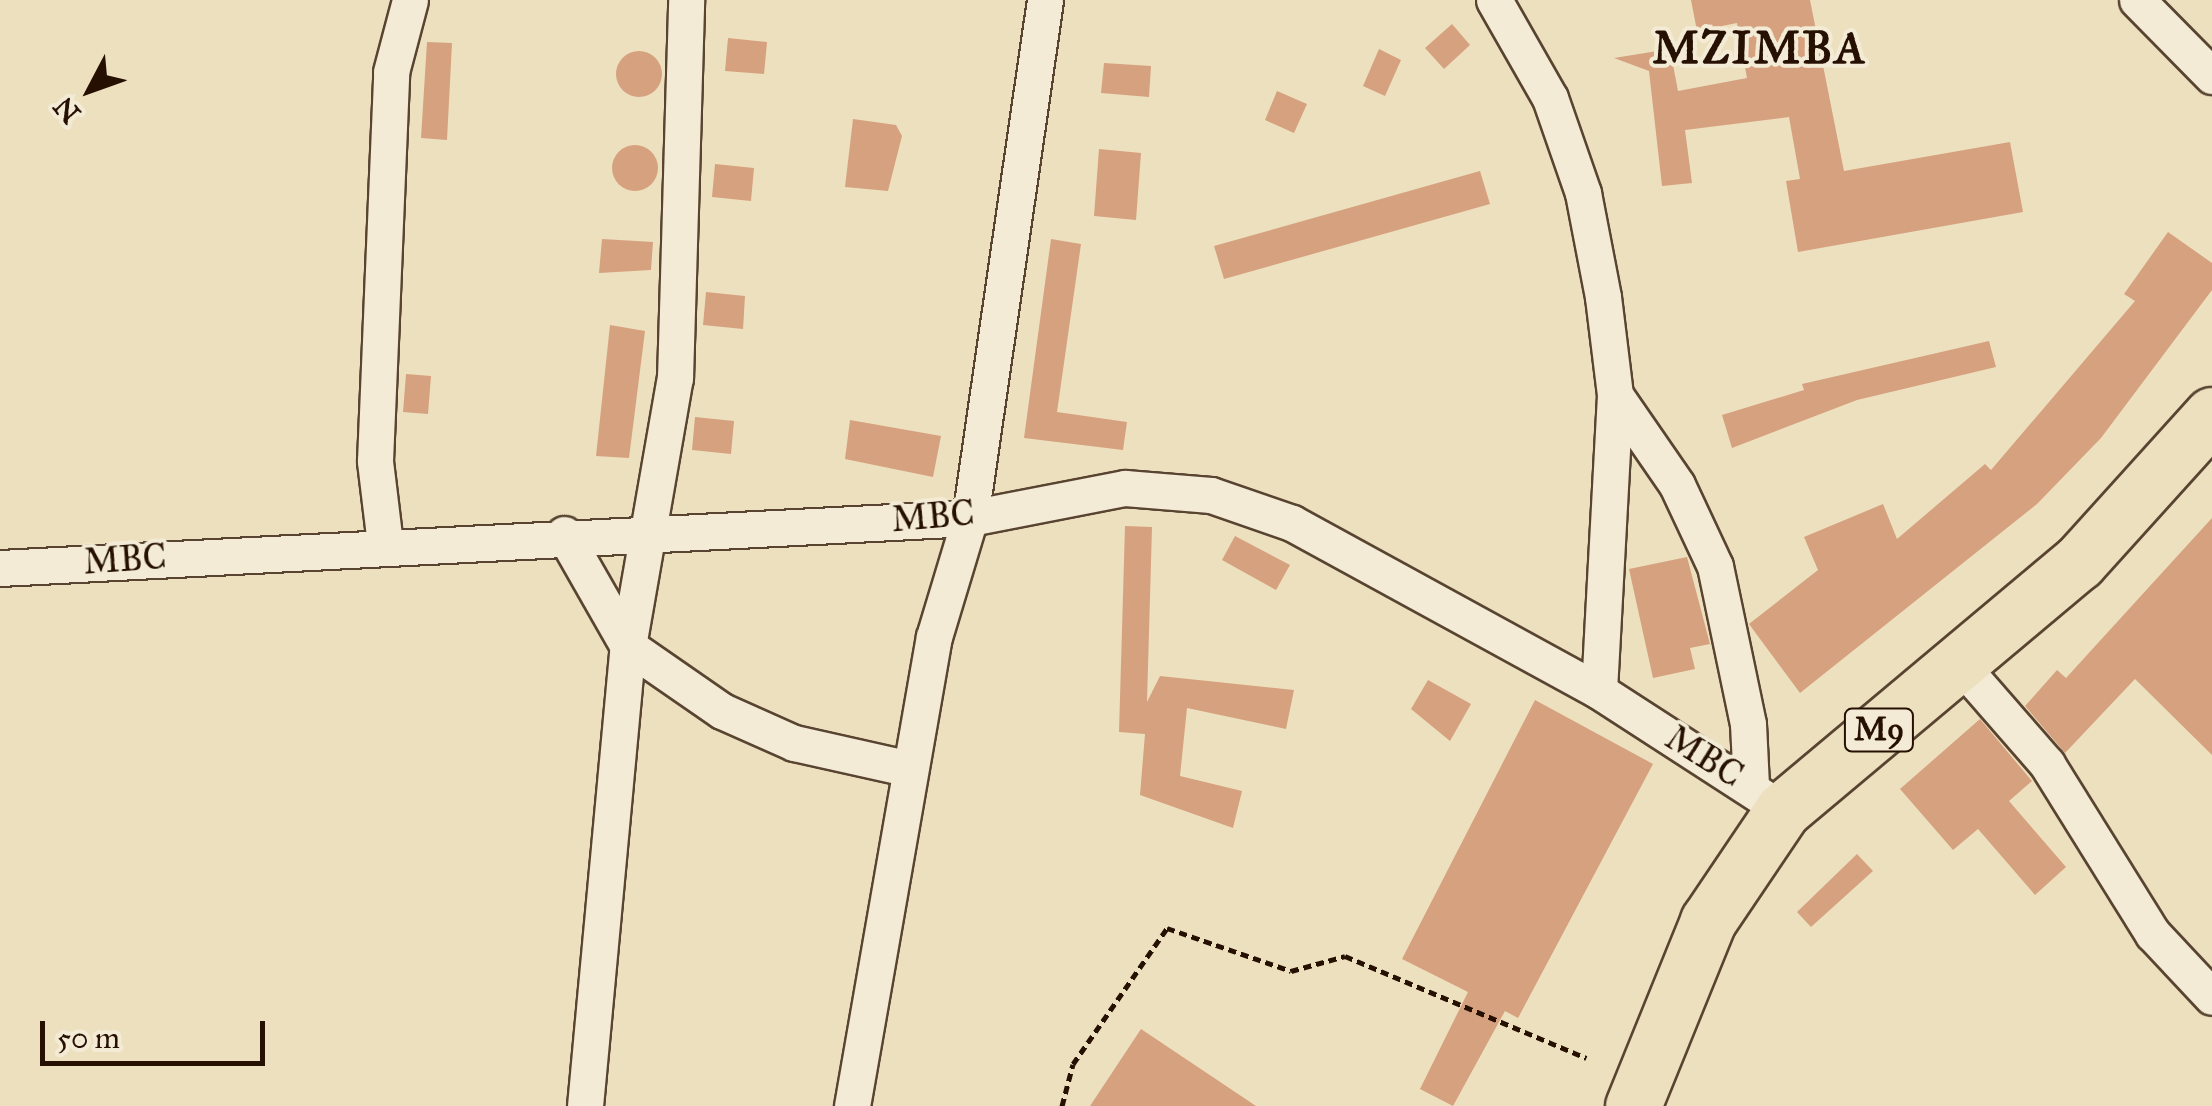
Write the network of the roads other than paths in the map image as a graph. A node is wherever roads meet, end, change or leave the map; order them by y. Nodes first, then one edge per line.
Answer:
1 (410, 0) edge
2 (686, 0) edge
3 (1045, 0) edge
4 (1494, 0) edge
5 (2136, 0) edge
6 (2212, 76) edge
7 (1615, 396) junction
8 (2212, 415) edge
9 (970, 518) junction
10 (654, 530) junction
11 (564, 534) junction
12 (385, 544) junction
13 (0, 568) edge
14 (628, 646) junction
15 (1960, 664) junction
16 (1598, 691) junction
17 (910, 769) junction
18 (1767, 798) junction
19 (2212, 996) edge
20 (585, 1106) edge
21 (852, 1106) edge
22 (1633, 1106) edge

1 - 12 street
2 - 10 street
3 - 9 street
4 - 7 street
5 - 6 street
7 - 16 street
7 - 18 street
8 - 15 main road, M9
9 - 10 street, MBC
9 - 16 street, MBC
9 - 17 street
10 - 11 street, MBC
10 - 14 street
11 - 12 street, MBC
11 - 14 street
12 - 13 street, MBC
14 - 17 street
14 - 20 street
15 - 18 main road, M9
15 - 19 street
16 - 18 street, MBC
17 - 21 street
18 - 22 main road, M9

